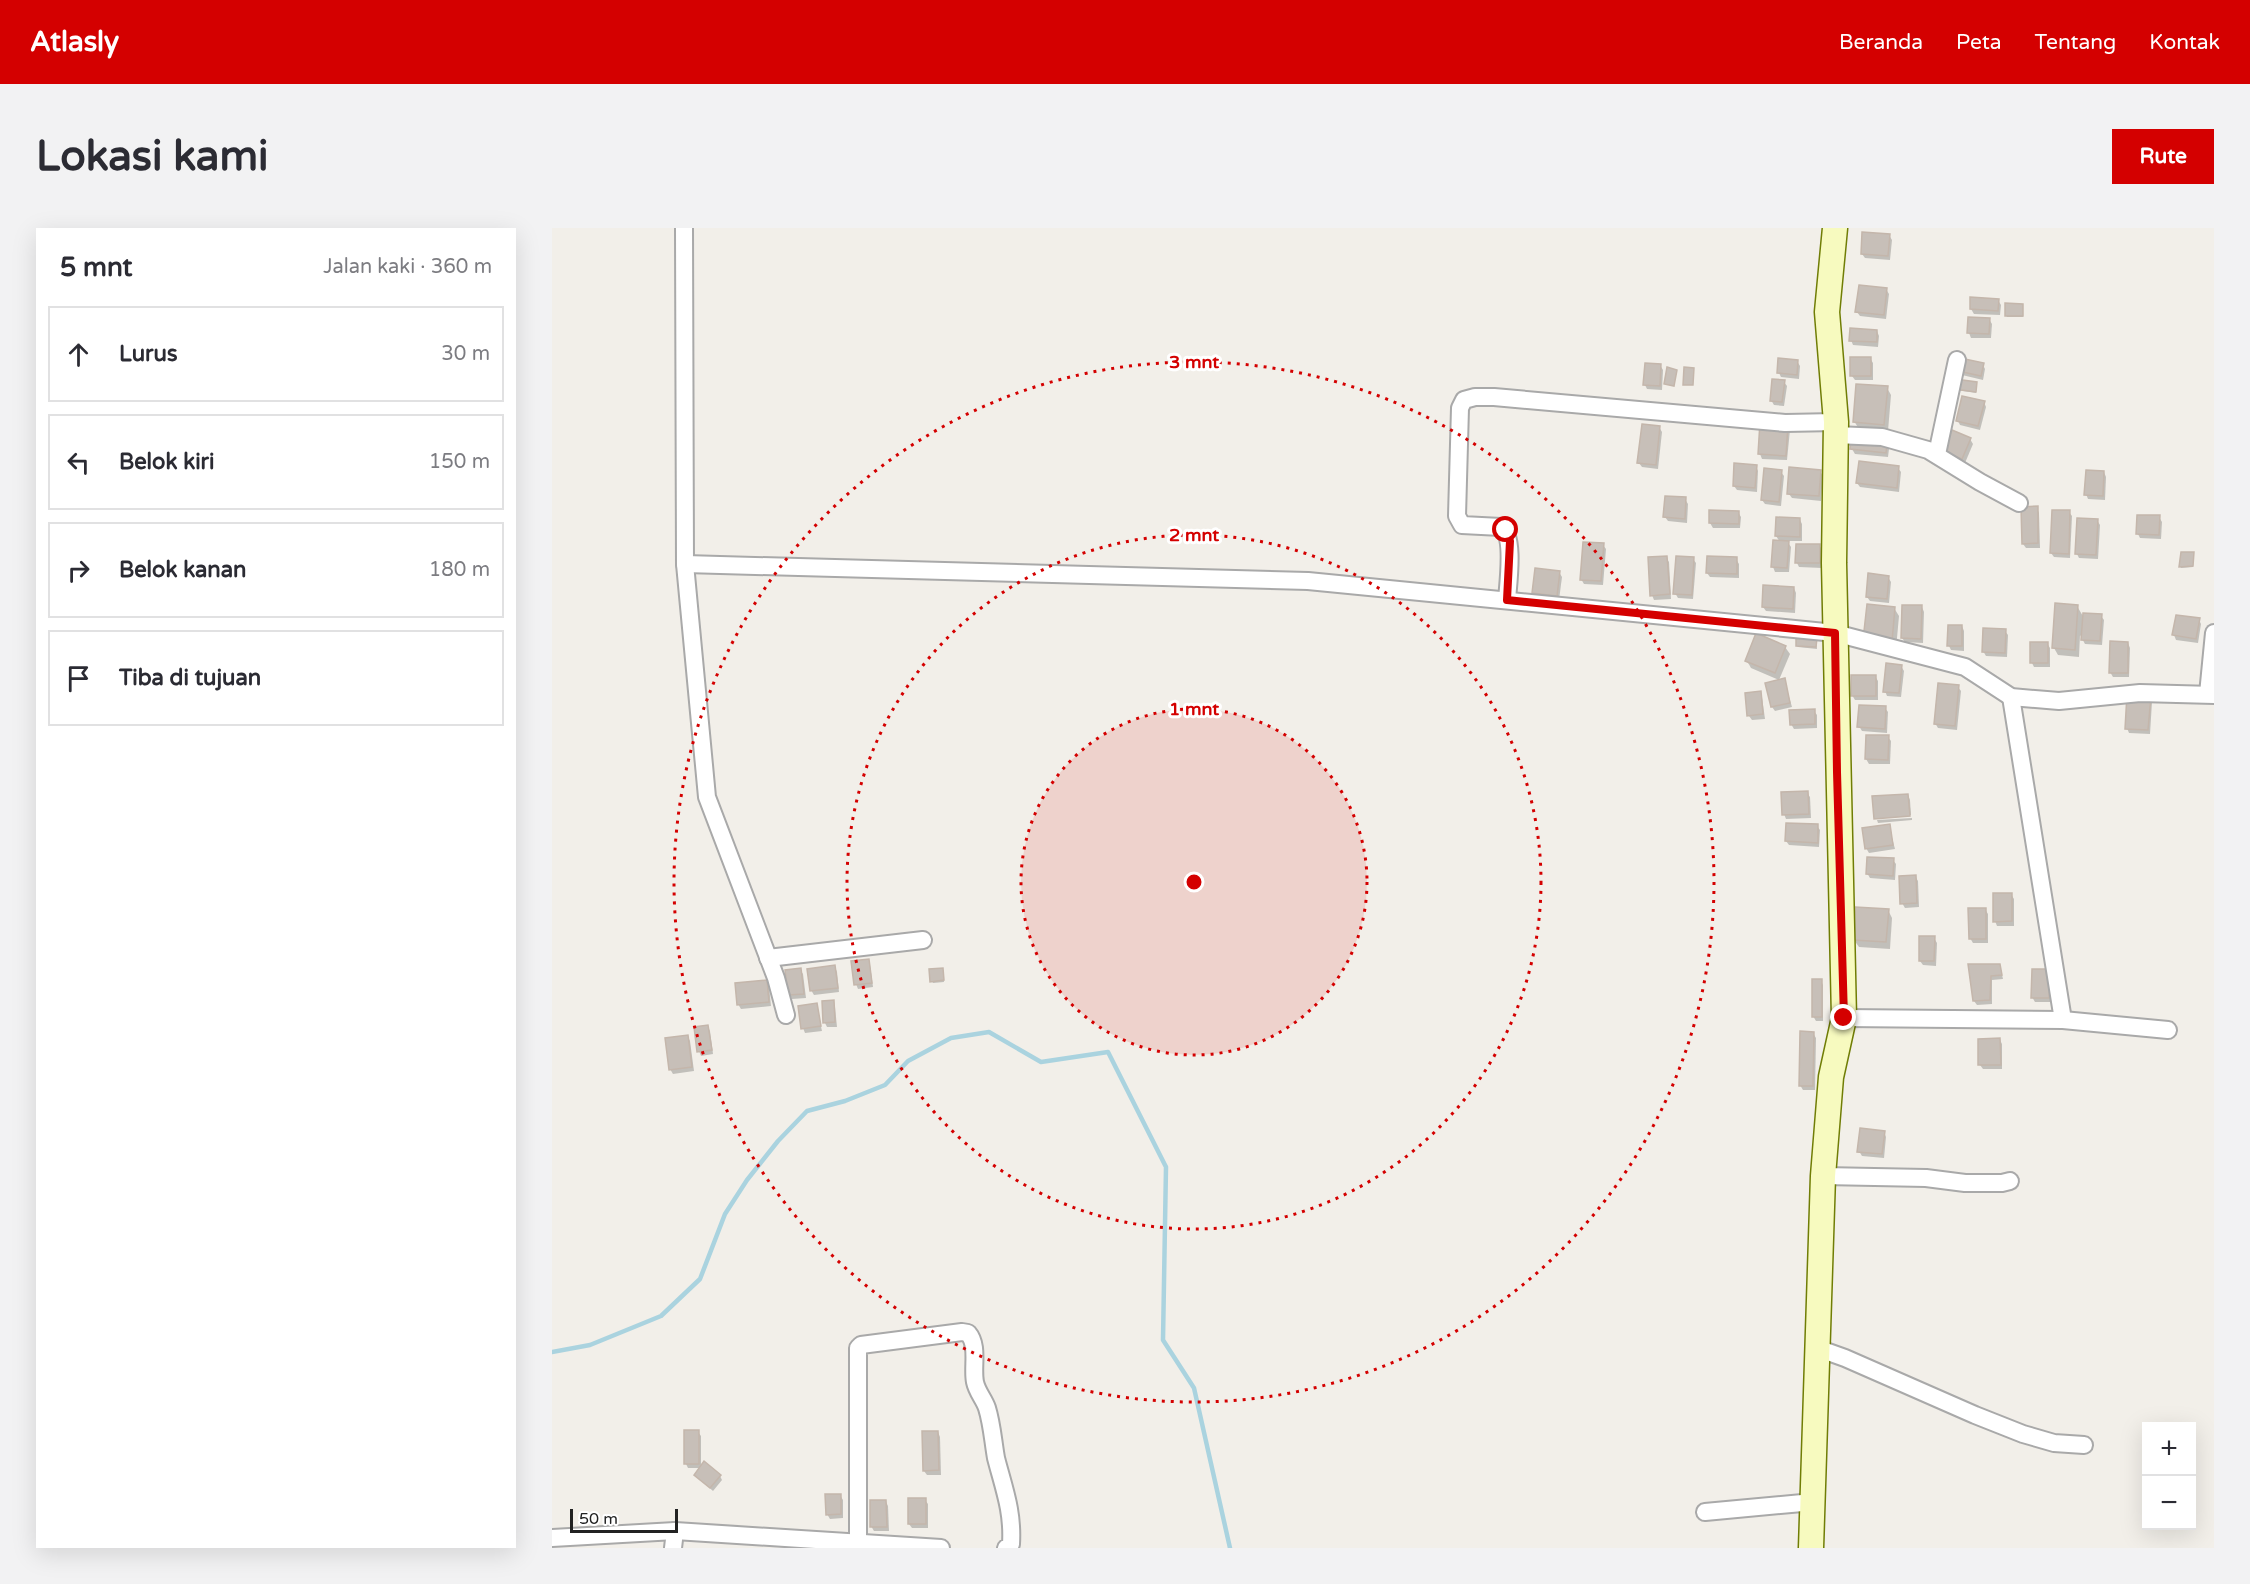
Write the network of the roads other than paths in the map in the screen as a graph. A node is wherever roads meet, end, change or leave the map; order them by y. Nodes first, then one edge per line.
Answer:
1 (684, 228) edge
2 (1835, 228) edge
3 (1957, 360) dead end
4 (1836, 429) junction
5 (1937, 454) junction
6 (2019, 503) dead end
7 (685, 564) junction
8 (1507, 600) junction
9 (1835, 633) junction
10 (2214, 633) edge
11 (2211, 695) edge
12 (2011, 697) junction
13 (923, 940) dead end
14 (768, 958) junction
15 (786, 1015) dead end
16 (1844, 1018) junction
17 (2063, 1020) junction
18 (2168, 1030) dead end
19 (1823, 1176) junction
20 (2010, 1181) dead end
21 (1817, 1348) junction
22 (2084, 1445) dead end
23 (1813, 1503) junction
24 (1706, 1512) dead end
25 (552, 1538) edge
26 (674, 1540) edge
27 (858, 1543) junction
28 (941, 1548) edge
29 (1006, 1548) edge
30 (1811, 1548) edge

1 - 7 street
2 - 4 street
3 - 5 street
4 - 5 street
4 - 8 street
4 - 9 street
5 - 6 street
7 - 8 street
7 - 14 street
8 - 9 street
9 - 12 street
9 - 16 street
10 - 11 street
11 - 12 street
12 - 17 street
13 - 14 street
14 - 15 street
16 - 17 street
16 - 19 street
17 - 18 street
19 - 20 street
19 - 21 street
21 - 22 street
21 - 23 street
23 - 24 street
23 - 30 street
25 - 26 street
26 - 27 street
27 - 28 street
27 - 29 street

